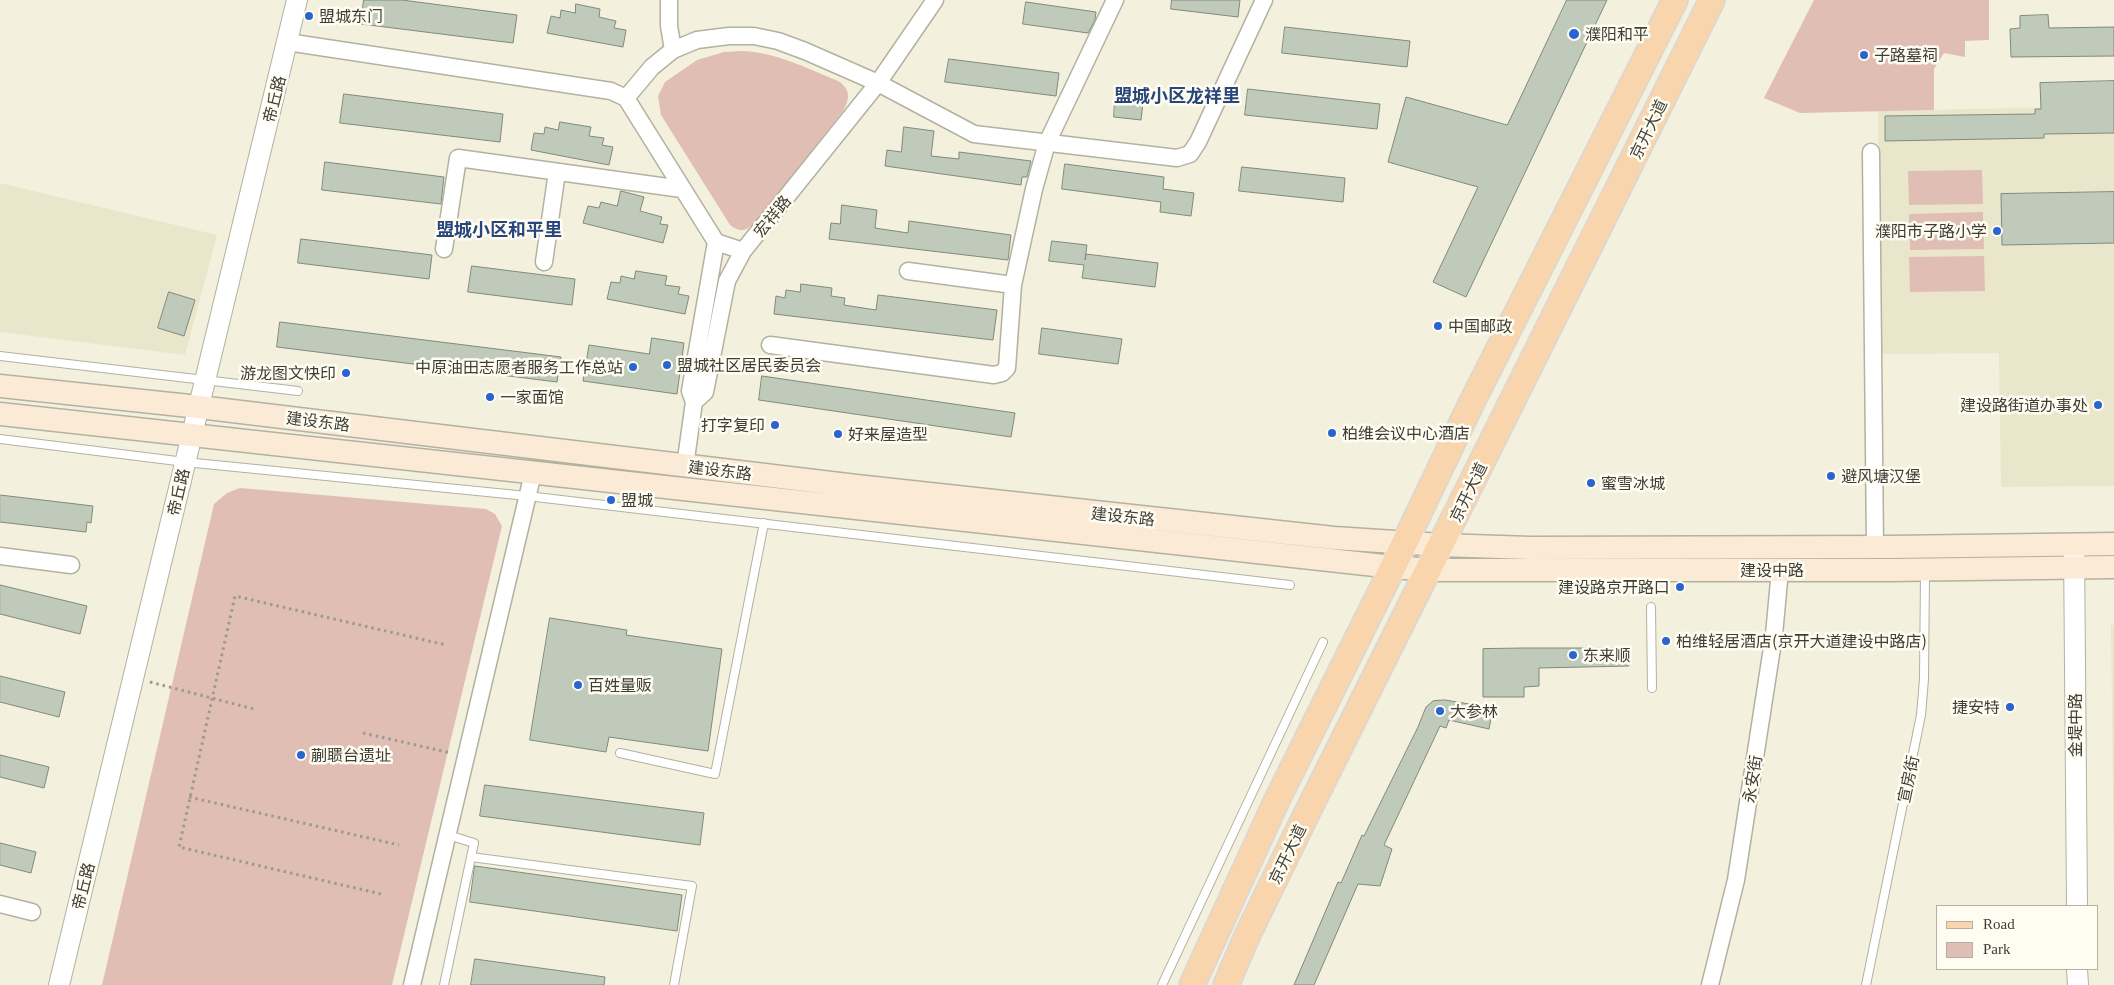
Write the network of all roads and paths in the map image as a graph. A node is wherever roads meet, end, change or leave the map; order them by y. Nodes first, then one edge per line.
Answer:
1 (297, 0) edge
2 (669, 0) edge
3 (935, 0) edge
4 (1114, 0) edge
5 (1264, 0) edge
6 (1675, 0) edge
7 (1712, 0) edge
8 (288, 42) junction
9 (673, 50) junction
10 (878, 83) junction
11 (626, 98) junction
12 (1048, 143) junction
13 (1870, 152) dead end
14 (557, 172) junction
15 (682, 188) junction
16 (716, 242) junction
17 (444, 249) dead end
18 (743, 250) junction
19 (544, 262) dead end
20 (908, 270) dead end
21 (1013, 285) junction
22 (770, 345) dead end
23 (0, 356) edge
24 (206, 380) junction
25 (0, 386) edge
26 (298, 391) dead end
27 (694, 402) junction
28 (198, 407) junction
29 (0, 414) edge
30 (191, 436) junction
31 (0, 439) edge
32 (185, 462) junction
33 (685, 466) junction
34 (533, 474) junction
35 (528, 496) junction
36 (764, 523) junction
37 (1405, 542) junction
38 (2114, 544) edge
39 (1441, 545) junction
40 (2074, 545) junction
41 (1875, 547) junction
42 (0, 556) edge
43 (70, 565) dead end
44 (1393, 567) junction
45 (2074, 567) junction
46 (2114, 567) edge
47 (1430, 570) junction
48 (1780, 570) junction
49 (1925, 570) junction
50 (1290, 585) dead end
51 (1651, 607) dead end
52 (1323, 642) dead end
53 (446, 645) dead end
54 (134, 678) junction
55 (1652, 688) dead end
56 (211, 698) junction
57 (254, 709) dead end
58 (363, 733) dead end
59 (620, 753) dead end
60 (466, 756) junction
61 (189, 797) junction
62 (448, 835) junction
63 (399, 845) dead end
64 (471, 857) junction
65 (381, 894) dead end
66 (0, 904) edge
67 (2077, 905) edge
68 (32, 912) dead end
69 (2077, 970) edge
70 (59, 985) edge
71 (412, 985) edge
72 (444, 985) edge
73 (674, 985) edge
74 (1162, 985) edge
75 (1192, 985) edge
76 (1226, 985) edge
77 (1710, 985) edge
78 (1866, 985) edge
79 (2078, 985) edge

1 - 8 street, 帝丘路
2 - 9 street
3 - 10 street, 宏祥路
4 - 12 street
5 - 12 street
6 - 37 main road, 京开大道
7 - 39 main road, 京开大道
8 - 11 street
8 - 24 street, 帝丘路
9 - 10 street
9 - 11 street
10 - 12 street
10 - 18 street, 宏祥路
11 - 15 street
12 - 21 street
13 - 41 street
14 - 15 street
14 - 17 street
14 - 19 street
15 - 16 street
16 - 18 street
16 - 27 street
18 - 27 street, 宏祥路
20 - 21 street
21 - 22 street
23 - 24 lane
24 - 26 lane
24 - 28 street, 帝丘路
25 - 28 main road, 建设东路
27 - 33 street, 宏祥路
28 - 30 street, 帝丘路
28 - 33 main road, 建设东路
29 - 30 main road, 建设东路
30 - 32 street, 帝丘路
30 - 34 main road, 建设东路
31 - 32 lane
32 - 35 lane
32 - 54 street, 帝丘路
33 - 37 main road, 建设东路
34 - 35 street
34 - 44 main road, 建设东路
35 - 36 lane
35 - 60 street
36 - 50 lane
36 - 59 lane
37 - 39 main road, 建设东路
37 - 44 main road, 京开大道
38 - 40 main road, 建设中路
39 - 41 main road, 建设中路
39 - 47 main road, 京开大道
40 - 41 main road, 建设中路
40 - 45 street, 金堤中路
42 - 43 street
44 - 47 main road, 建设东路
44 - 75 main road, 京开大道
45 - 46 main road, 建设中路
45 - 49 main road, 建设中路
45 - 67 street, 金堤中路
47 - 48 main road, 建设中路
47 - 76 main road, 京开大道
48 - 49 main road, 建设中路
48 - 77 street, 永安街
49 - 78 lane, 宣房街
51 - 55 lane
52 - 74 lane
53 - 56 path
54 - 56 path
54 - 70 street, 帝丘路
56 - 57 path
56 - 61 path
58 - 60 path
60 - 62 street
61 - 63 path
61 - 65 path
62 - 64 lane
62 - 71 street
64 - 72 lane
64 - 73 lane
66 - 68 street
69 - 79 street

